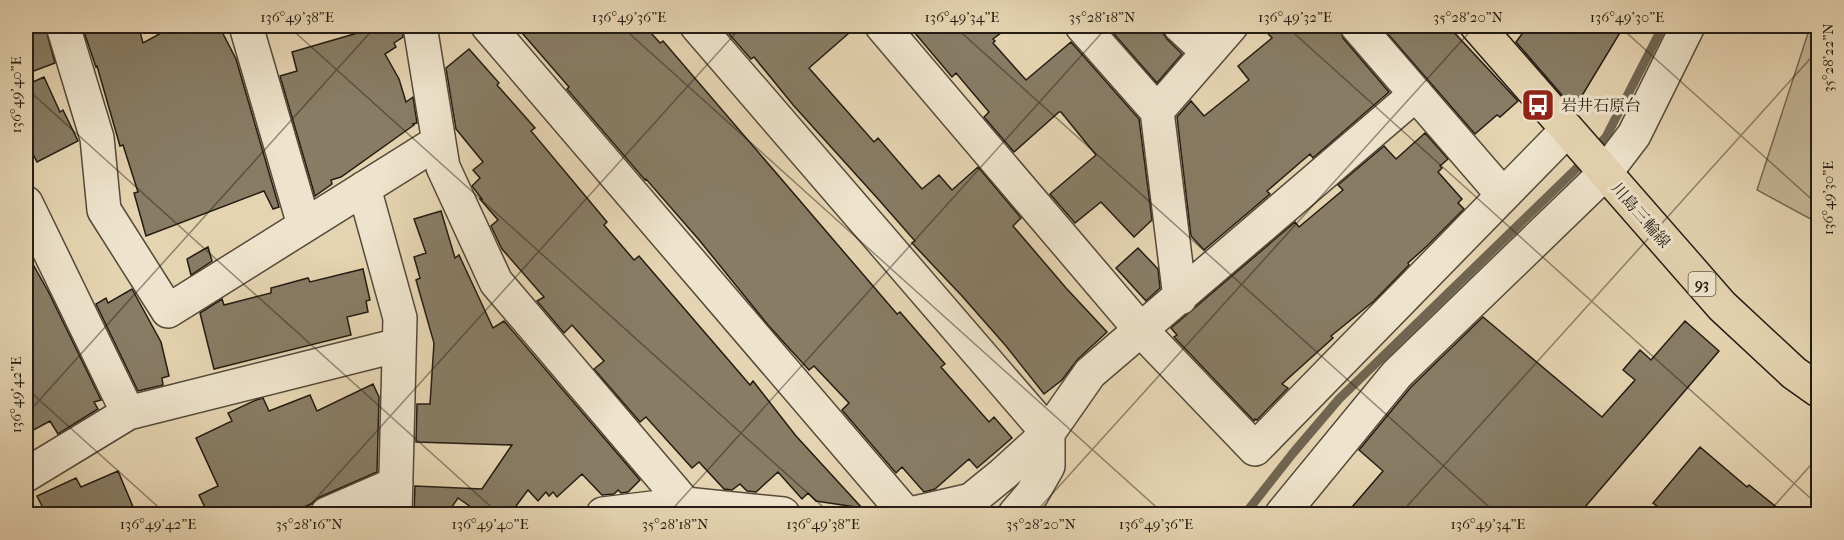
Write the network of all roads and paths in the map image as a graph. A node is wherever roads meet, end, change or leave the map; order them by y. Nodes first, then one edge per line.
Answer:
1 (63, 26) edge
2 (246, 26) edge
3 (420, 26) edge
4 (488, 26) edge
5 (697, 26) edge
6 (882, 26) edge
7 (1082, 26) edge
8 (1180, 26) edge
9 (1231, 26) edge
10 (1357, 26) edge
11 (1477, 26) edge
12 (1688, 26) edge
13 (1208, 51) junction
14 (1416, 94) junction
15 (1157, 111) junction
16 (1570, 134) junction
17 (438, 142) junction
18 (1601, 169) junction
19 (364, 188) junction
20 (1503, 195) junction
21 (26, 203) edge
22 (304, 225) junction
23 (1180, 298) junction
24 (1140, 329) junction
25 (399, 345) junction
26 (1818, 390) edge
27 (128, 413) junction
28 (1048, 433) junction
29 (26, 475) edge
30 (395, 499) edge
31 (685, 504) junction
32 (327, 514) edge
33 (603, 514) edge
34 (783, 514) edge
35 (908, 514) edge
36 (1016, 514) edge
37 (1282, 514) edge

1 - 22 street
2 - 22 street
3 - 17 street
4 - 35 street
5 - 28 street
6 - 24 street
7 - 15 street
8 - 13 street
9 - 13 street
10 - 14 street
11 - 16 main road, 川島三輪線 / 93
12 - 18 street
13 - 15 street
14 - 20 street
14 - 23 street
15 - 23 street
16 - 18 main road, 川島三輪線 / 93
16 - 20 street
17 - 19 street
17 - 31 street
18 - 26 main road, 川島三輪線 / 93
18 - 37 street
19 - 22 street
19 - 25 street
20 - 24 street
21 - 27 street
23 - 24 street
24 - 28 street
25 - 27 street
25 - 30 street
27 - 29 street
28 - 35 street
28 - 36 street
30 - 32 street
31 - 33 street
31 - 34 street

